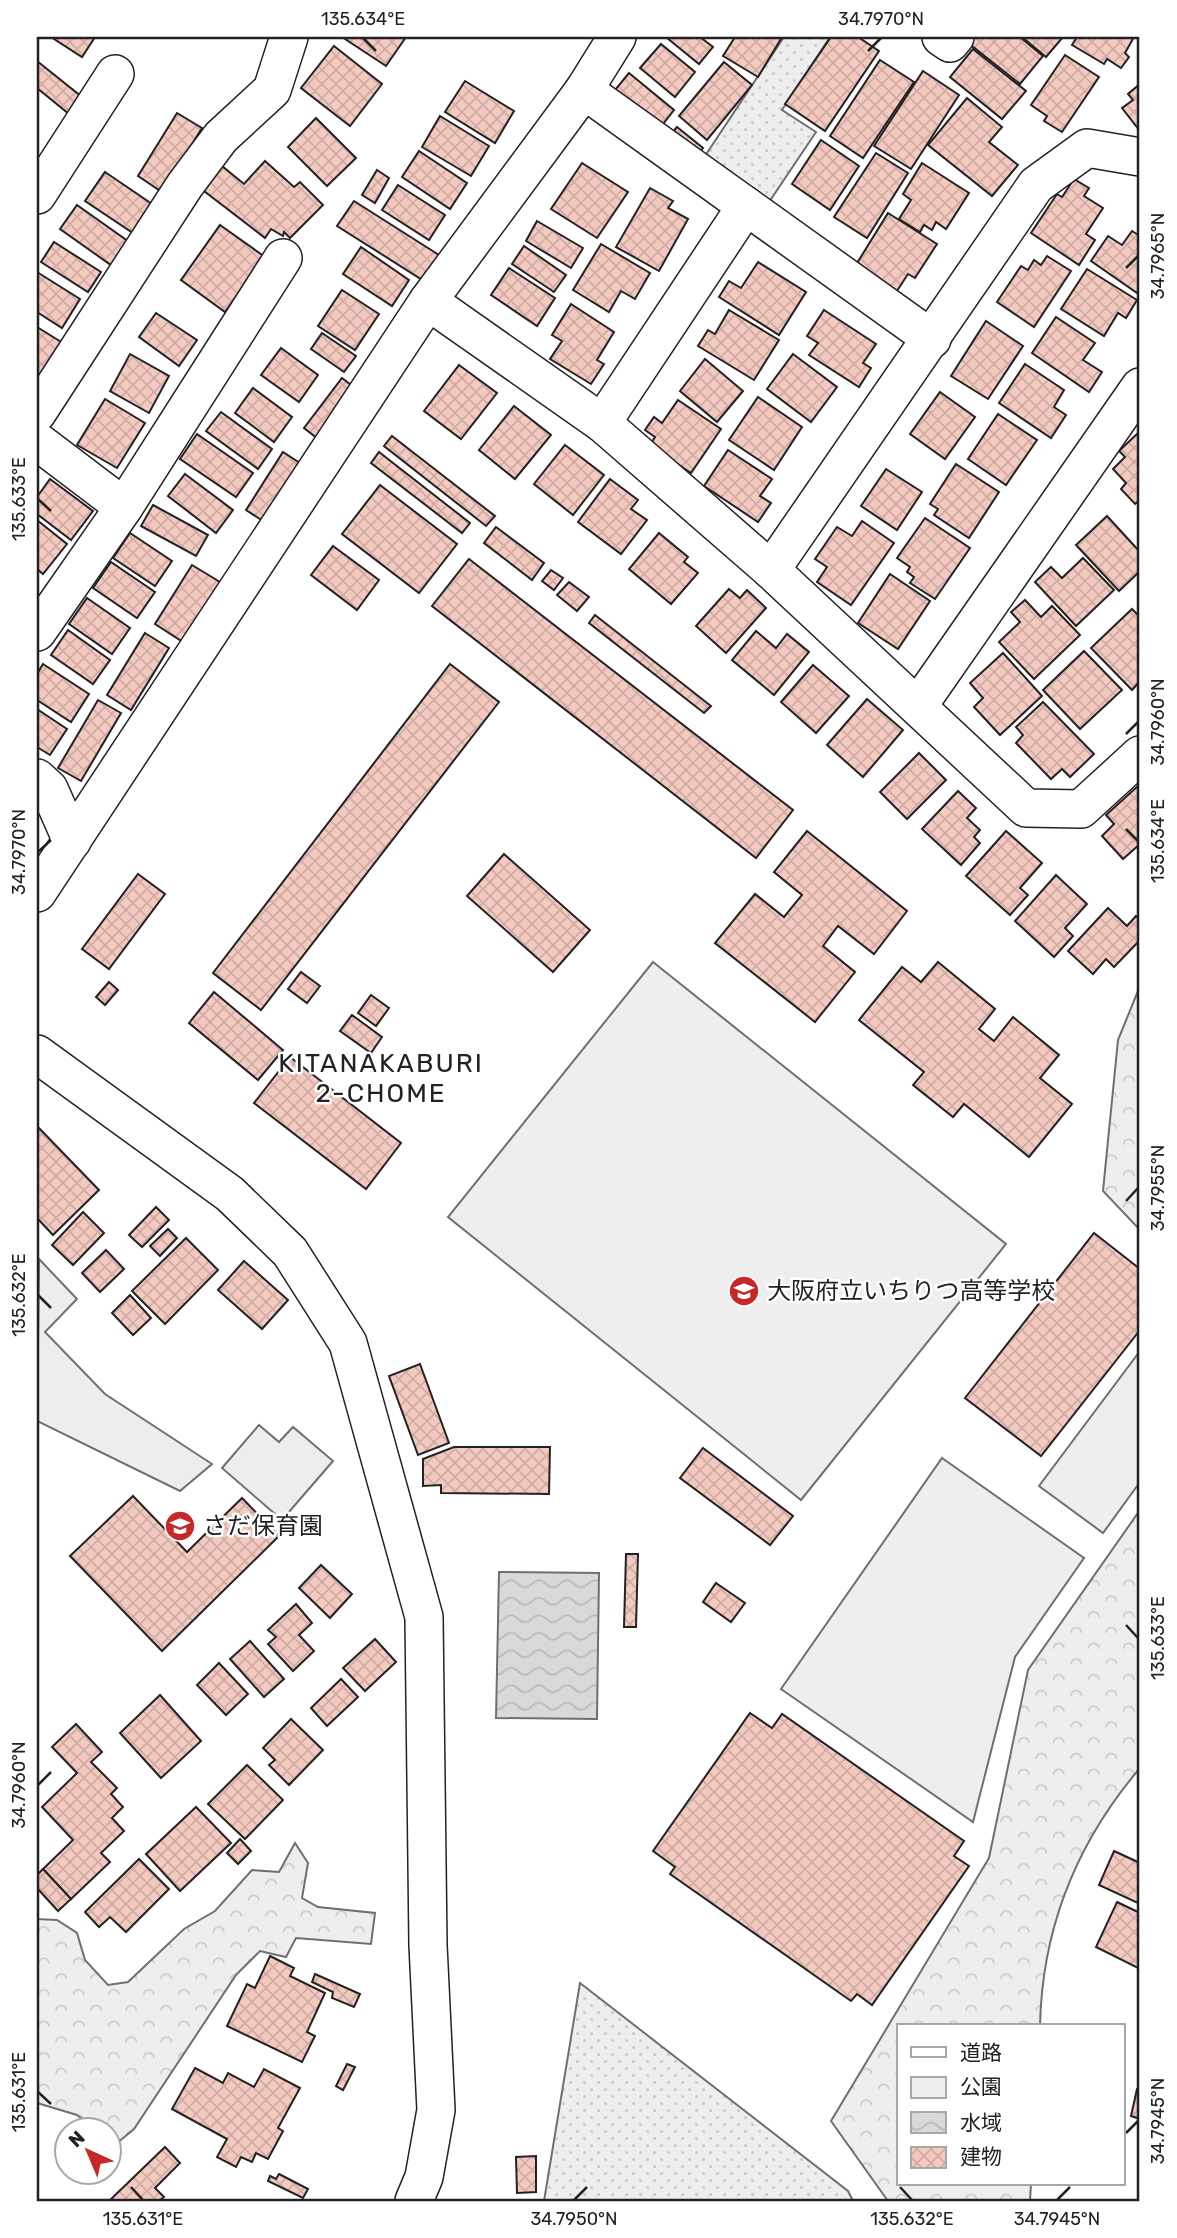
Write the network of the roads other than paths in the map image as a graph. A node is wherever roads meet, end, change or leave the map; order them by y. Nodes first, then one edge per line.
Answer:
1 (289, 37) edge
2 (618, 37) edge
3 (941, 37) edge
4 (955, 37) edge
5 (115, 74) dead end
6 (584, 90) junction
7 (1140, 157) edge
8 (37, 195) edge
9 (746, 206) junction
10 (283, 258) dead end
11 (428, 301) junction
12 (932, 340) junction
13 (1140, 387) edge
14 (37, 413) edge
15 (602, 424) junction
16 (37, 441) edge
17 (124, 507) junction
18 (771, 570) junction
19 (37, 632) edge
20 (918, 706) junction
21 (1140, 755) edge
22 (37, 778) edge
23 (72, 841) junction
24 (37, 893) edge
25 (37, 1054) edge
26 (414, 2201) edge

1 - 14 street
2 - 6 street
3 - 4 street
5 - 8 street
6 - 9 street
6 - 11 street
7 - 12 street
9 - 12 street
9 - 15 street
10 - 17 street
11 - 15 street
11 - 23 street
12 - 18 street
13 - 20 street
15 - 18 street
16 - 17 street
17 - 19 street
18 - 20 street
20 - 21 street
22 - 23 street
23 - 24 street
25 - 26 street

